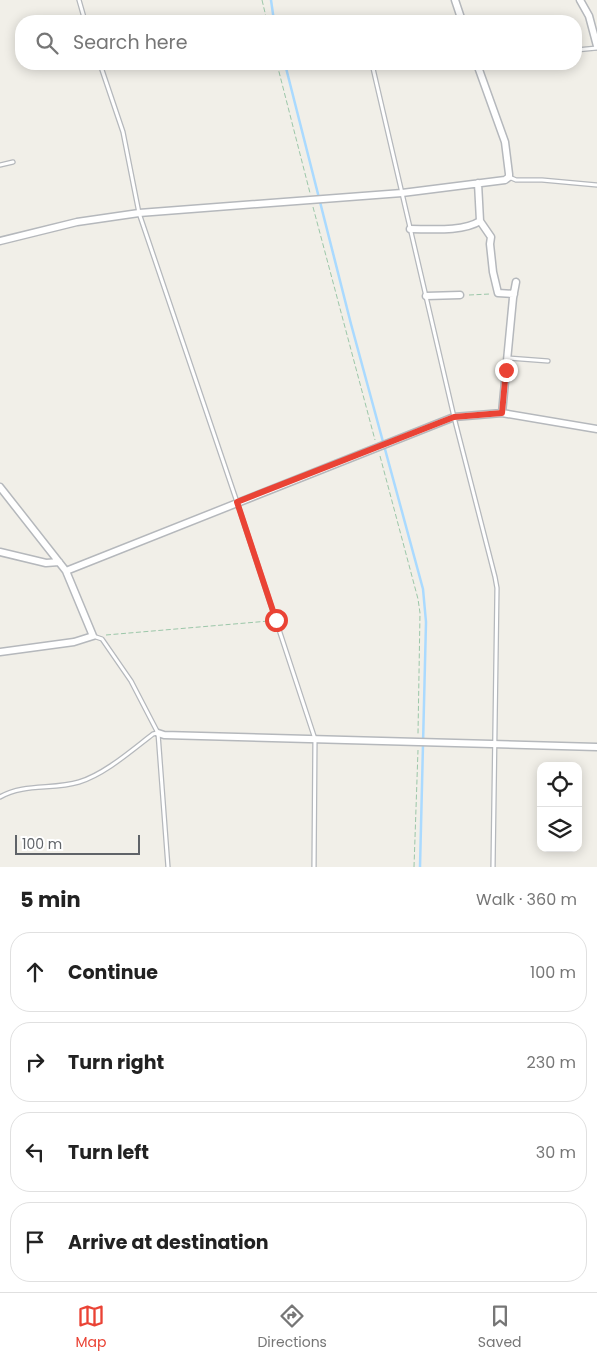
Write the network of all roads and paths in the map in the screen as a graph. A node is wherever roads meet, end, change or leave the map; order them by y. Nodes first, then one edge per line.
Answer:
1 (79, 0) edge
2 (262, 0) edge
3 (455, 0) edge
4 (580, 0) edge
5 (83, 15) edge
6 (265, 15) edge
7 (460, 15) edge
8 (597, 47) edge
9 (582, 49) edge
10 (102, 70) edge
11 (279, 70) edge
12 (373, 70) edge
13 (479, 70) edge
14 (13, 162) dead end
15 (0, 165) edge
16 (508, 177) junction
17 (478, 183) junction
18 (597, 185) edge
19 (402, 193) junction
20 (314, 200) junction
21 (139, 213) junction
22 (480, 221) junction
23 (410, 229) junction
24 (0, 241) edge
25 (516, 282) dead end
26 (498, 293) junction
27 (514, 294) junction
28 (460, 295) joint
29 (426, 296) junction
30 (508, 358) junction
31 (548, 361) dead end
32 (502, 413) junction
33 (454, 417) junction
34 (597, 429) edge
35 (377, 447) junction
36 (0, 487) edge
37 (237, 502) junction
38 (0, 552) edge
39 (59, 562) junction
40 (66, 571) junction
41 (276, 620) junction
42 (93, 636) junction
43 (0, 652) edge
44 (158, 733) junction
45 (315, 739) junction
46 (418, 742) junction
47 (494, 744) junction
48 (597, 747) edge
49 (0, 797) edge
50 (168, 867) edge
51 (314, 867) edge
52 (414, 867) edge
53 (494, 867) edge

1 - 5 lane
2 - 6 path
3 - 7 street
4 - 8 street
8 - 9 lane
10 - 21 lane
11 - 20 path
12 - 19 lane
13 - 16 street
14 - 15 lane
16 - 17 street
16 - 18 lane
17 - 19 street
17 - 22 street
19 - 20 street
19 - 23 lane
20 - 21 street
20 - 35 path
21 - 24 street
21 - 37 lane
22 - 23 street
22 - 26 street
23 - 29 lane
25 - 27 street
26 - 27 street
26 - 28 path
27 - 30 street
28 - 29 street
29 - 33 lane
30 - 31 lane
30 - 32 street
32 - 33 street
32 - 34 street
33 - 35 street
33 - 47 lane
35 - 37 street
35 - 46 path
36 - 39 street
37 - 40 street
37 - 41 lane
38 - 39 street
39 - 40 street
40 - 42 street
41 - 42 path
41 - 45 lane
42 - 43 street
42 - 44 lane
44 - 45 street
44 - 49 lane
44 - 50 lane
45 - 46 street
45 - 51 lane
46 - 47 street
46 - 52 path
47 - 48 street
47 - 53 lane

